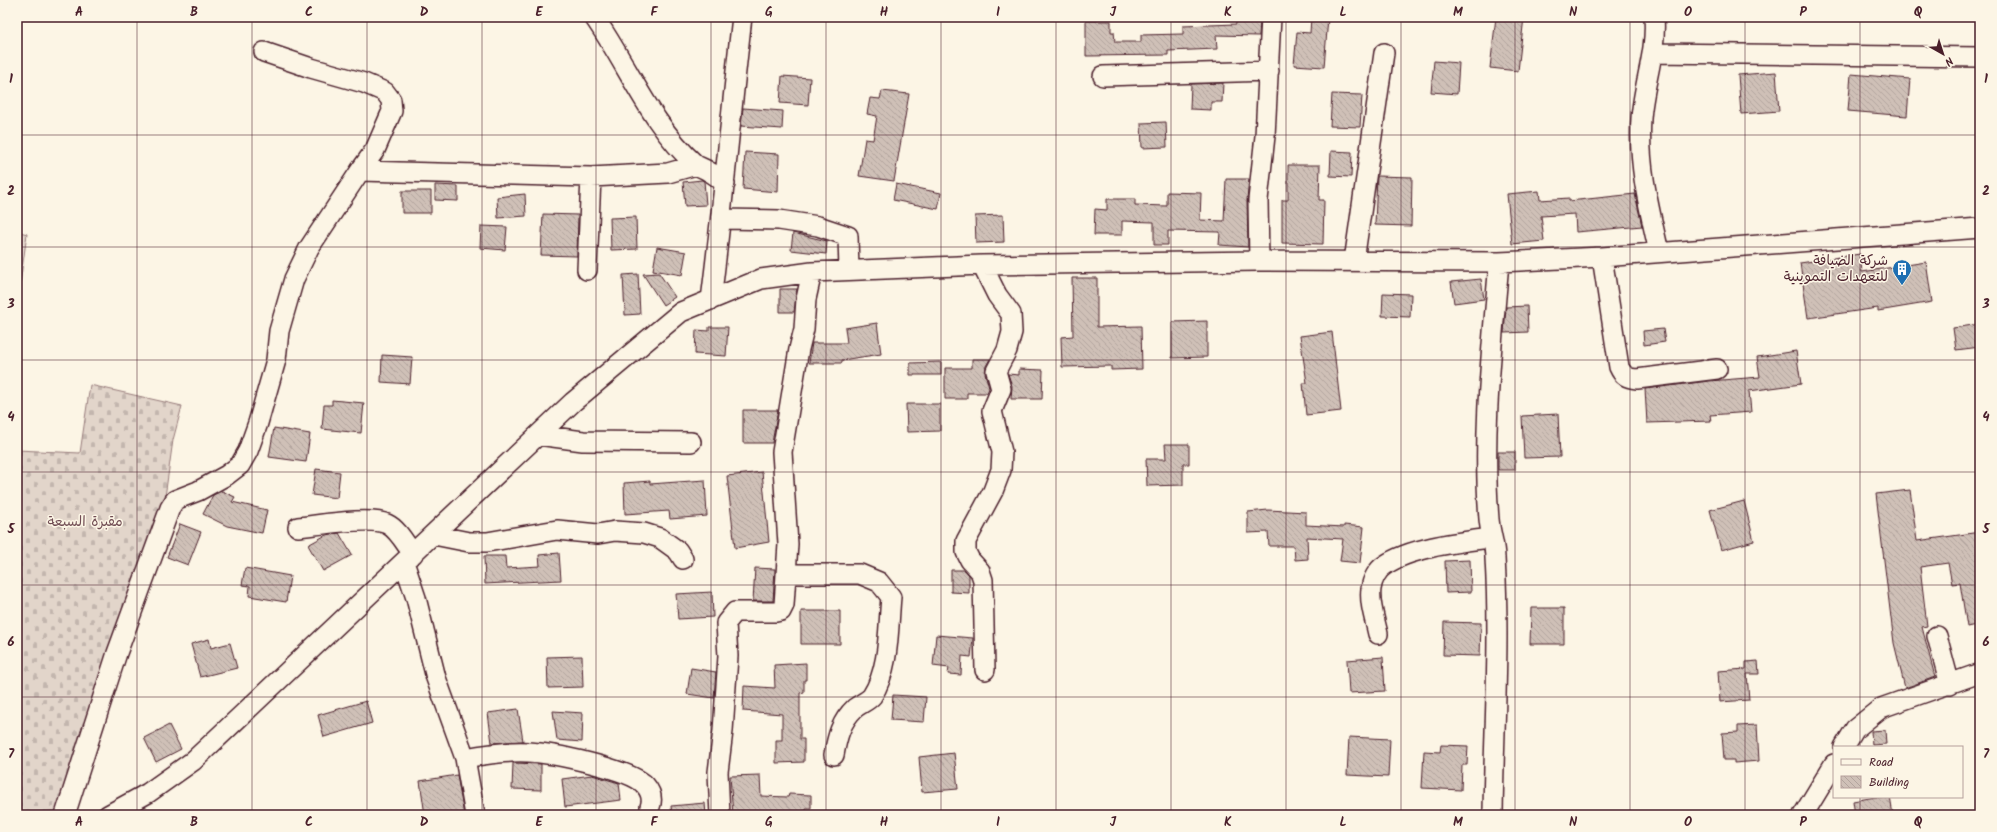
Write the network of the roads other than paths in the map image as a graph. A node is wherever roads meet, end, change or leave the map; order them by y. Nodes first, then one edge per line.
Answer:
1 (594, 17) edge
2 (742, 17) edge
3 (1271, 17) edge
4 (1654, 17) edge
5 (264, 52) dead end
6 (1384, 53) dead end
7 (1653, 53) junction
8 (1980, 57) edge
9 (1269, 71) junction
10 (1103, 76) dead end
11 (696, 165) junction
12 (360, 171) junction
13 (591, 177) junction
14 (725, 184) junction
15 (721, 219) junction
16 (1980, 228) edge
17 (1659, 252) junction
18 (1602, 256) junction
19 (1260, 261) junction
20 (1354, 261) junction
21 (1499, 262) junction
22 (982, 265) junction
23 (587, 270) dead end
24 (849, 270) junction
25 (812, 272) junction
26 (711, 300) junction
27 (1717, 369) dead end
28 (538, 435) junction
29 (691, 442) dead end
30 (298, 527) dead end
31 (434, 534) junction
32 (1492, 538) junction
33 (408, 558) junction
34 (683, 559) dead end
35 (787, 574) junction
36 (1378, 634) dead end
37 (1937, 636) dead end
38 (985, 670) dead end
39 (1980, 673) edge
40 (1950, 684) junction
41 (1845, 746) edge
42 (834, 755) dead end
43 (465, 758) junction
44 (1833, 766) edge
45 (650, 807) dead end
46 (1803, 814) edge
47 (65, 815) edge
48 (108, 815) edge
49 (475, 815) edge
50 (720, 815) edge
51 (1493, 815) edge

1 - 11 street
2 - 14 street
3 - 9 street
4 - 7 street
5 - 12 street
6 - 20 street
7 - 8 street
7 - 17 street
9 - 10 street
9 - 19 street
11 - 13 street
11 - 14 street
12 - 13 street
12 - 47 street
13 - 23 street
14 - 15 street
15 - 24 street
15 - 26 street
16 - 17 street
17 - 18 street
18 - 21 street
18 - 27 street
19 - 20 street
19 - 22 street
20 - 21 street
21 - 32 street
22 - 24 street
22 - 38 street
24 - 25 street
25 - 26 street
25 - 35 street
26 - 28 street
28 - 29 street
28 - 31 street
30 - 33 street
31 - 33 street
31 - 34 street
32 - 36 street
32 - 51 street
33 - 43 street
33 - 48 street
35 - 42 street
35 - 50 street
37 - 40 street
39 - 40 street
40 - 41 street
43 - 45 street
43 - 49 street
44 - 46 street

